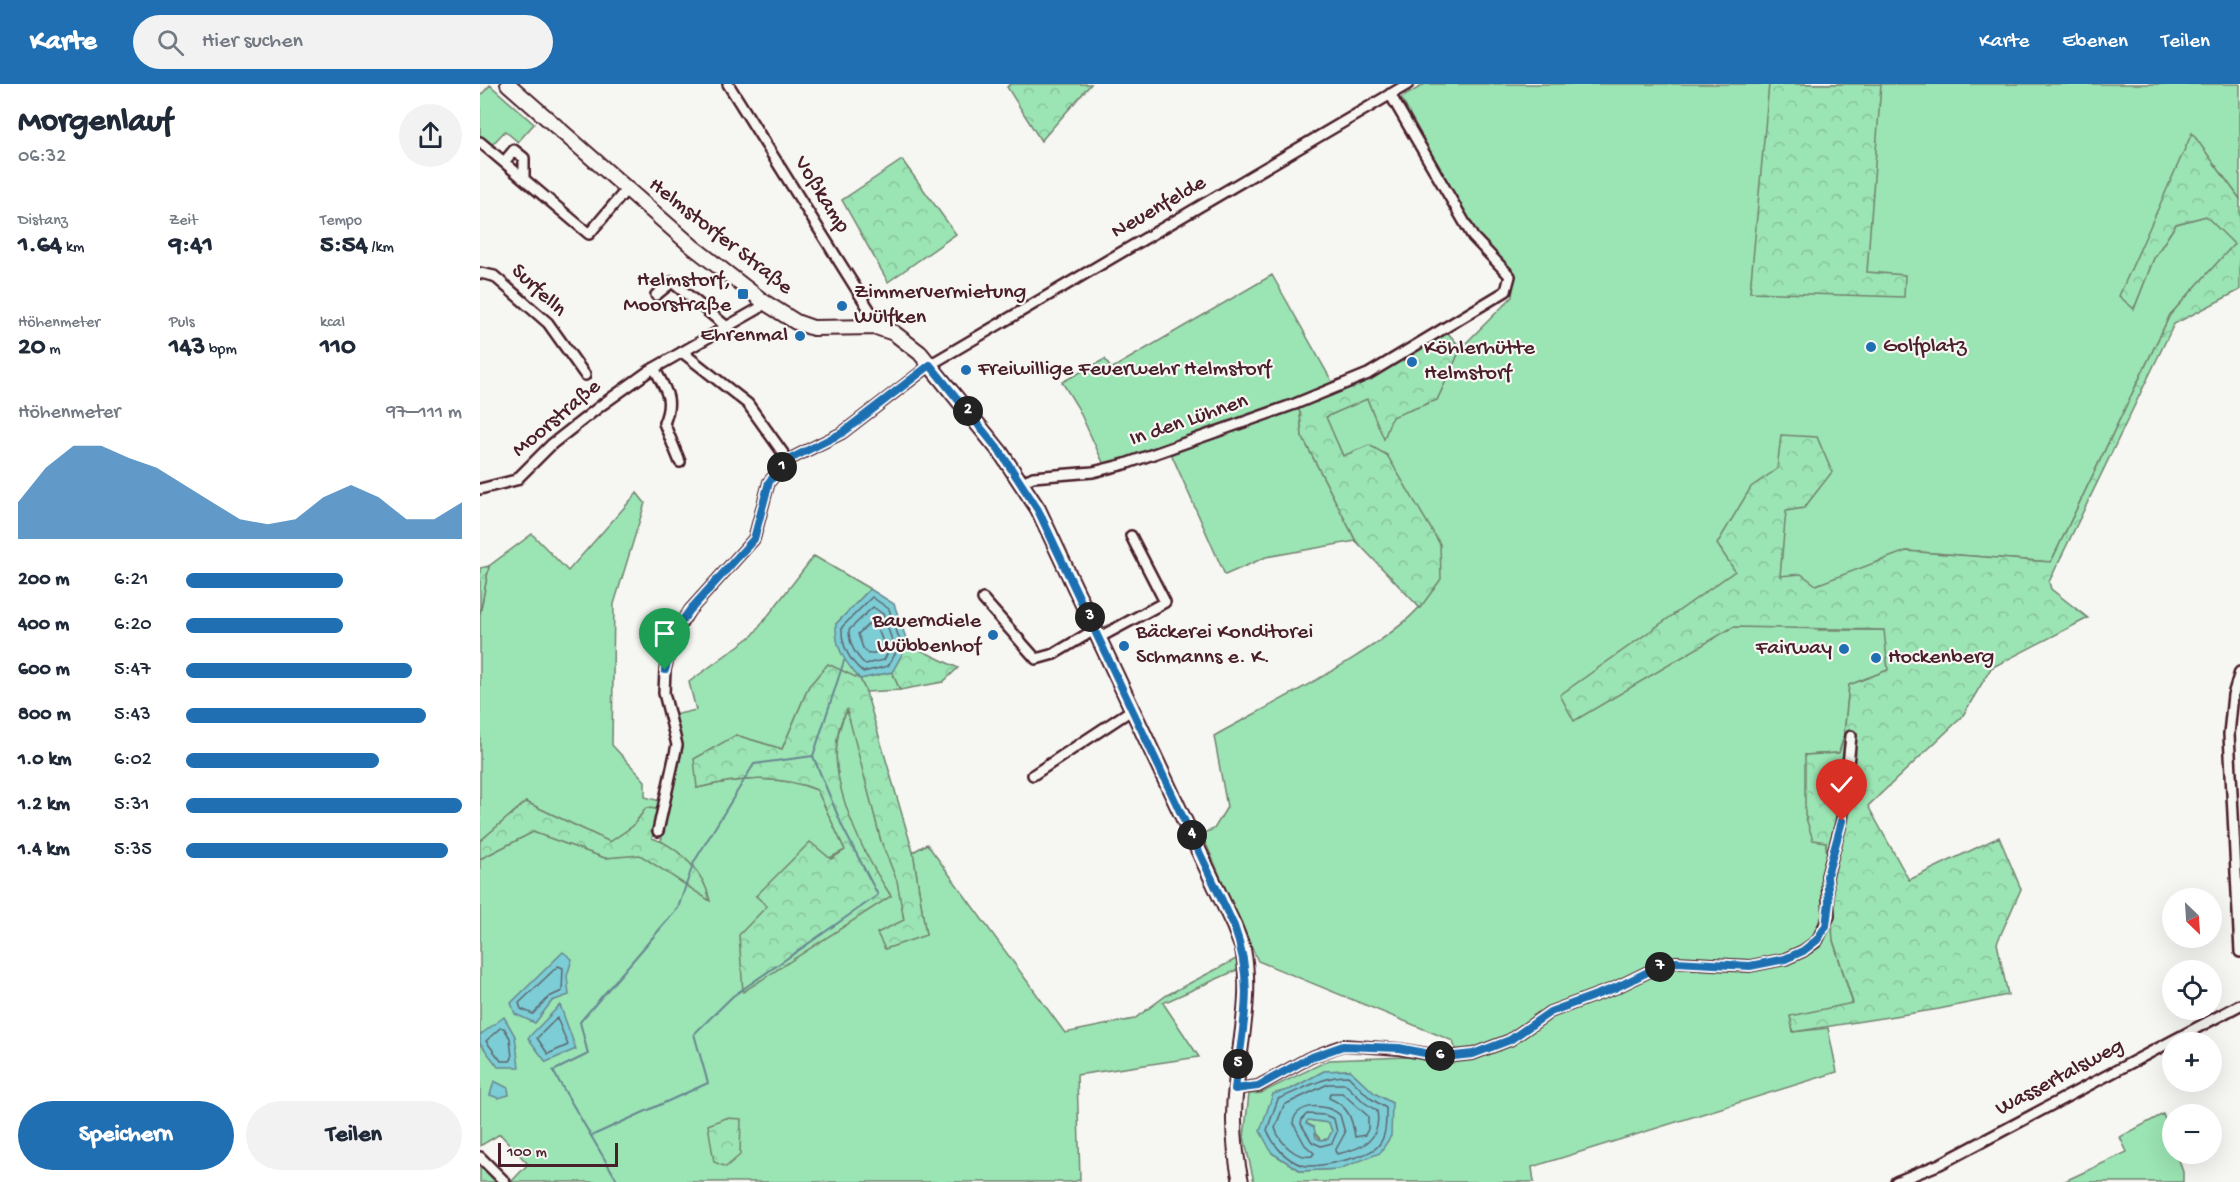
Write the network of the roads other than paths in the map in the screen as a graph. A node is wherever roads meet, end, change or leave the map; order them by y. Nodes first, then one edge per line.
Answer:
1 (508, 84) edge
2 (728, 84) edge
3 (1408, 84) edge
4 (1390, 94) junction
5 (480, 142) edge
6 (504, 162) junction
7 (524, 179) junction
8 (626, 190) junction
9 (480, 273) edge
10 (656, 295) dead end
11 (764, 302) junction
12 (727, 327) junction
13 (876, 327) junction
14 (682, 352) junction
15 (930, 365) junction
16 (654, 368) junction
17 (585, 375) dead end
18 (788, 460) junction
19 (680, 462) dead end
20 (1022, 482) junction
21 (480, 489) edge
22 (1131, 536) dead end
23 (983, 599) dead end
24 (1098, 633) junction
25 (2240, 672) edge
26 (1133, 709) junction
27 (1851, 736) dead end
28 (1033, 775) dead end
29 (658, 831) dead end
30 (2240, 952) edge
31 (2240, 1005) edge
32 (1235, 1089) junction
33 (480, 1157) edge
34 (505, 1182) edge
35 (1240, 1182) edge
36 (1896, 1182) edge

1 - 8 main road, Helmstorfer Straße
2 - 13 street, Voßkamp
3 - 4 street, Neuenfelde
4 - 15 street, Neuenfelde
4 - 20 street, In den Lühnen
5 - 6 street
6 - 7 street
6 - 7 street
7 - 8 street
8 - 11 main road, Helmstorfer Straße
9 - 17 street, Surfelln
10 - 12 street
11 - 12 street, Moorstraße
11 - 13 main road, Helmstorfer Straße
12 - 14 street, Moorstraße
13 - 15 main road, Helmstorfer Straße
14 - 16 street, Moorstraße
14 - 18 street
15 - 18 street, Neuenfelde
15 - 20 main road, Helmstorfer Straße
16 - 19 street
16 - 21 street, Moorstraße
18 - 29 street
20 - 24 main road, Helmstorfer Straße
22 - 24 street
23 - 24 street
24 - 26 main road, Helmstorfer Straße
25 - 30 street
26 - 28 street
26 - 32 main road, Helmstorfer Straße
27 - 32 street
31 - 36 street, Wassertalsweg
32 - 35 main road, Helmstorfer Straße
33 - 34 street

